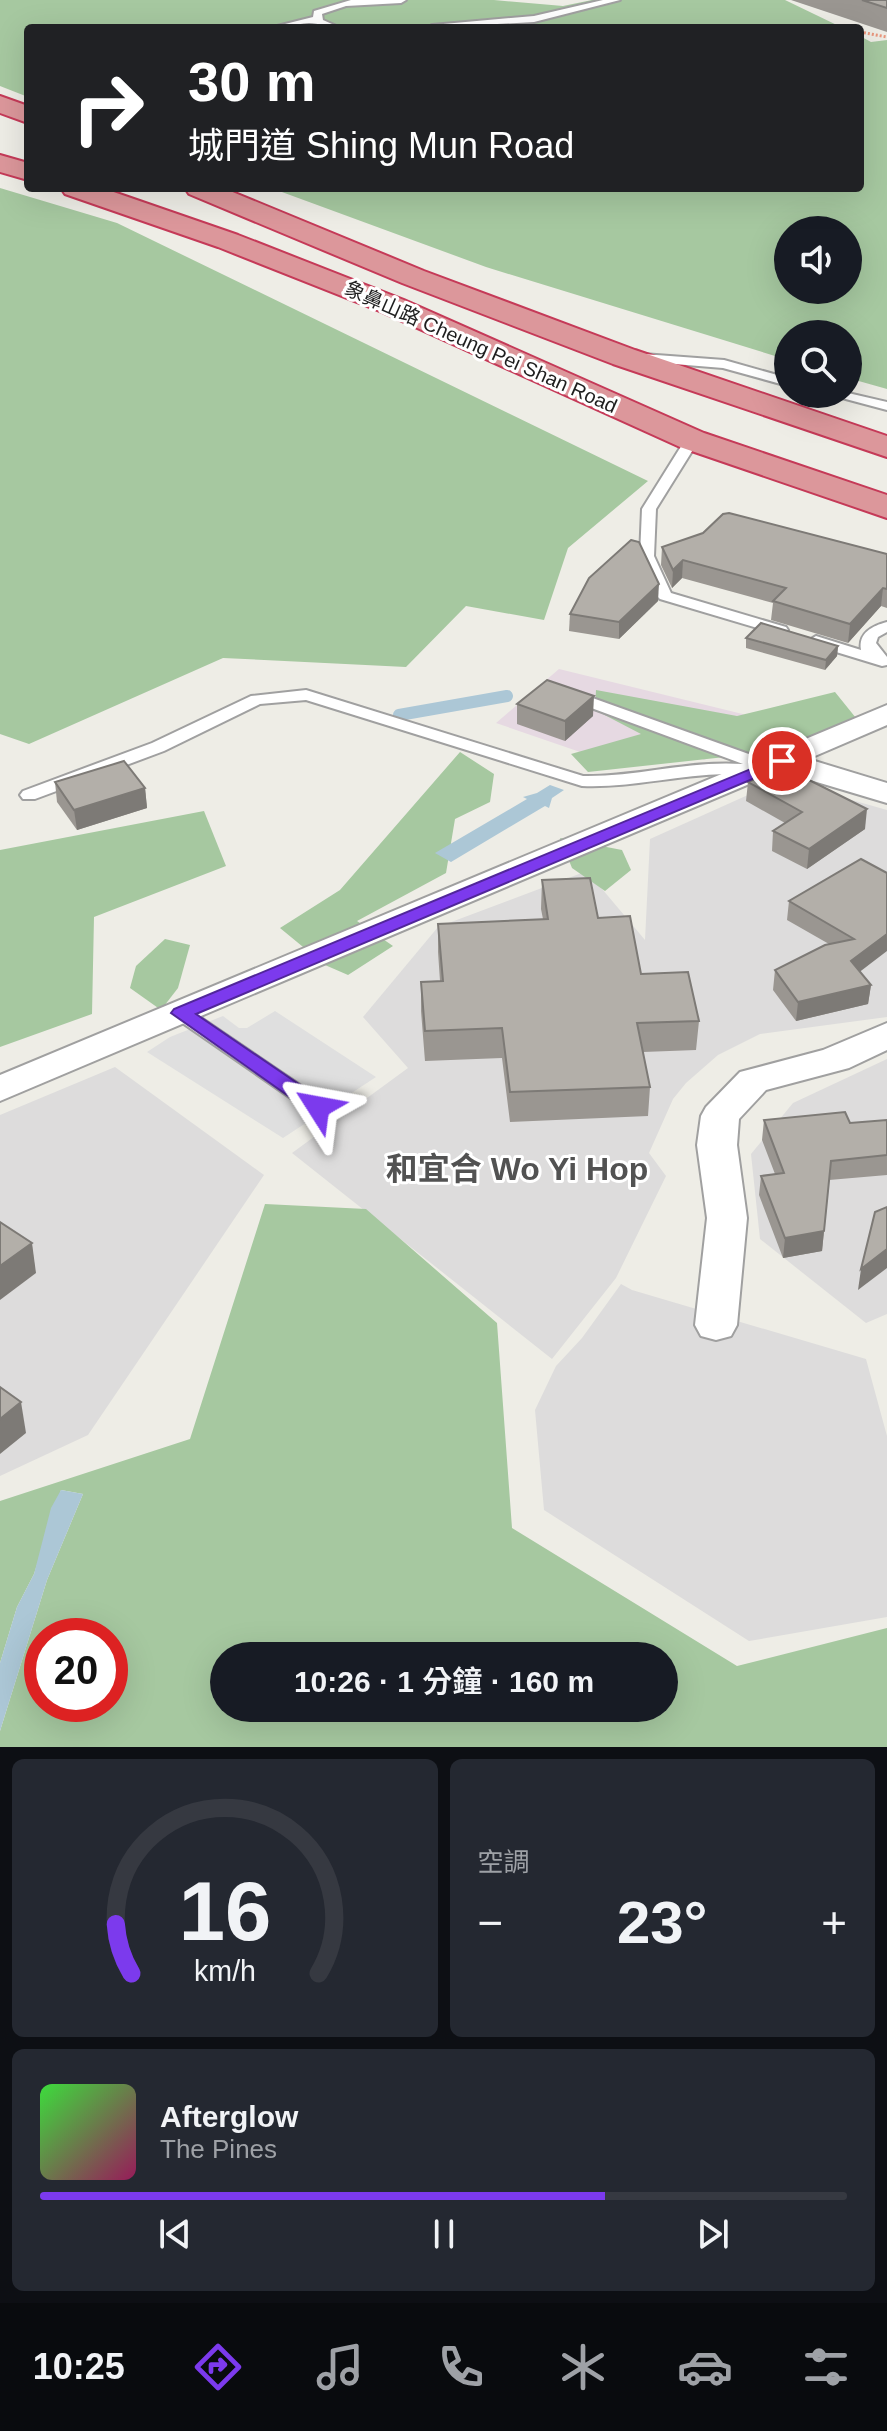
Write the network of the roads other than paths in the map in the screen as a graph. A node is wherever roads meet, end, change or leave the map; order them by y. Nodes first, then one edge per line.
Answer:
1 (401, 0) edge
2 (615, 0) edge
3 (316, 19) junction
4 (293, 24) edge
5 (327, 24) edge
6 (477, 24) edge
7 (0, 104) edge
8 (24, 113) edge
9 (0, 163) edge
10 (24, 171) edge
11 (87, 192) edge
12 (209, 192) edge
13 (624, 357) junction
14 (774, 378) edge
15 (862, 400) edge
16 (887, 406) edge
17 (692, 440) junction
18 (887, 447) edge
19 (887, 507) edge
20 (887, 627) edge
21 (885, 662) edge
22 (562, 692) edge
23 (887, 714) edge
24 (769, 766) junction
25 (887, 793) edge
26 (29, 795) dead end
27 (181, 1013) junction
28 (887, 1035) edge
29 (0, 1089) edge
30 (318, 1107) dead end
31 (716, 1325) dead end

1 - 3 lane
2 - 6 lane
3 - 4 lane
3 - 5 lane
7 - 8 highway
9 - 10 highway
11 - 17 highway, 象鼻山路 Cheung Pei Shan Road
12 - 13 highway, 象鼻山路 Cheung Pei Shan Road
13 - 14 lane
13 - 18 highway, 象鼻山路 Cheung Pei Shan Road
15 - 16 lane
17 - 19 highway, 象鼻山路 Cheung Pei Shan Road
17 - 21 lane
20 - 21 lane
22 - 24 lane
23 - 24 street
24 - 25 street
24 - 26 lane
24 - 27 street
27 - 29 street
27 - 30 lane
28 - 31 street

